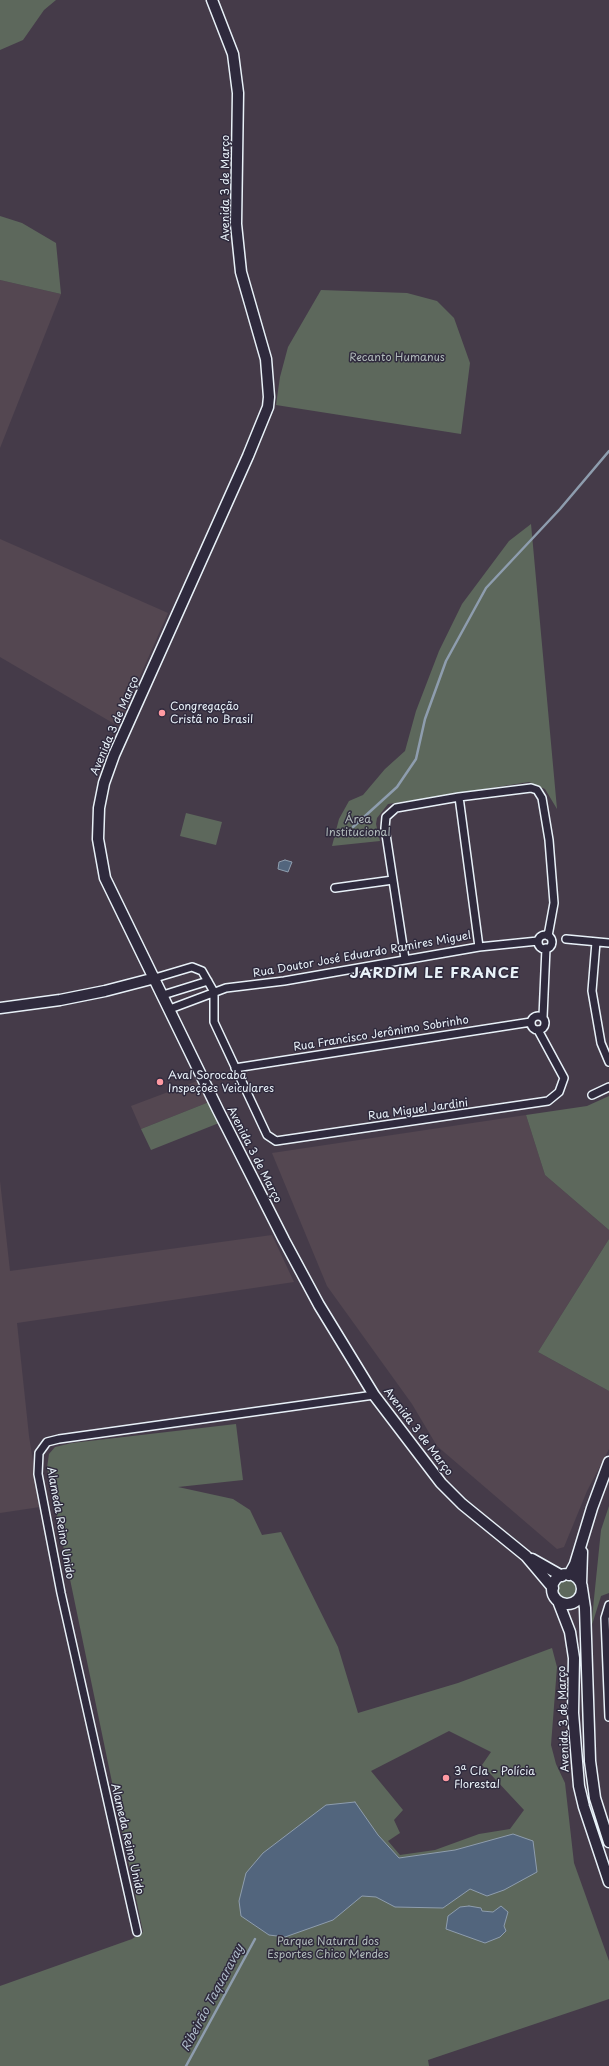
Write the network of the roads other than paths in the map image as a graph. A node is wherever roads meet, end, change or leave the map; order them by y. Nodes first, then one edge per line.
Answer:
1 (212, 0) edge
2 (459, 797) junction
3 (393, 880) junction
4 (335, 888) dead end
5 (548, 936) junction
6 (566, 939) dead end
7 (538, 941) junction
8 (596, 942) junction
9 (609, 943) edge
10 (479, 947) junction
11 (546, 948) junction
12 (405, 959) junction
13 (155, 978) junction
14 (208, 981) junction
15 (214, 992) junction
16 (163, 995) junction
17 (0, 1008) edge
18 (170, 1009) junction
19 (543, 1017) junction
20 (531, 1022) junction
21 (538, 1030) junction
22 (609, 1062) edge
23 (235, 1068) junction
24 (609, 1087) edge
25 (592, 1095) dead end
26 (374, 1395) junction
27 (609, 1462) edge
28 (584, 1532) junction
29 (526, 1556) junction
30 (566, 1575) junction
31 (582, 1586) junction
32 (553, 1588) junction
33 (558, 1601) junction
34 (609, 1605) edge
35 (609, 1717) edge
36 (609, 1842) edge
37 (609, 1882) edge
38 (137, 1932) dead end

1 - 13 main road, Avenida 3 de Março
2 - 3 street
2 - 5 street
2 - 10 street
3 - 4 street
3 - 12 street
5 - 7 street
5 - 11 street
6 - 8 street
7 - 10 street, Rua Doutor José Eduardo Ramires Miguel
7 - 11 street
8 - 9 street
8 - 22 street
10 - 12 street, Rua Doutor José Eduardo Ramires Miguel
11 - 19 street
12 - 15 street, Rua Doutor José Eduardo Ramires Miguel
13 - 14 street
13 - 16 main road, Avenida 3 de Março
13 - 17 main road
14 - 15 street
14 - 16 street
15 - 18 street, Rua Doutor José Eduardo Ramires Miguel
15 - 23 street
16 - 18 main road, Avenida 3 de Março
18 - 26 main road, Avenida 3 de Março
19 - 20 street
19 - 21 street
20 - 21 street
20 - 23 street, Rua Francisco Jerônimo Sobrinho
21 - 23 street, Rua Miguel Jardini
24 - 25 street
26 - 29 main road, Avenida 3 de Março
26 - 38 street, Alameda Reino Unido
27 - 28 main road
28 - 30 main road
28 - 31 main road
29 - 30 main road, Avenida 3 de Março
29 - 32 main road, Avenida 3 de Março
30 - 31 main road
30 - 32 main road
31 - 33 main road
31 - 36 main road
32 - 33 main road
33 - 37 main road, Avenida 3 de Março
34 - 35 street

